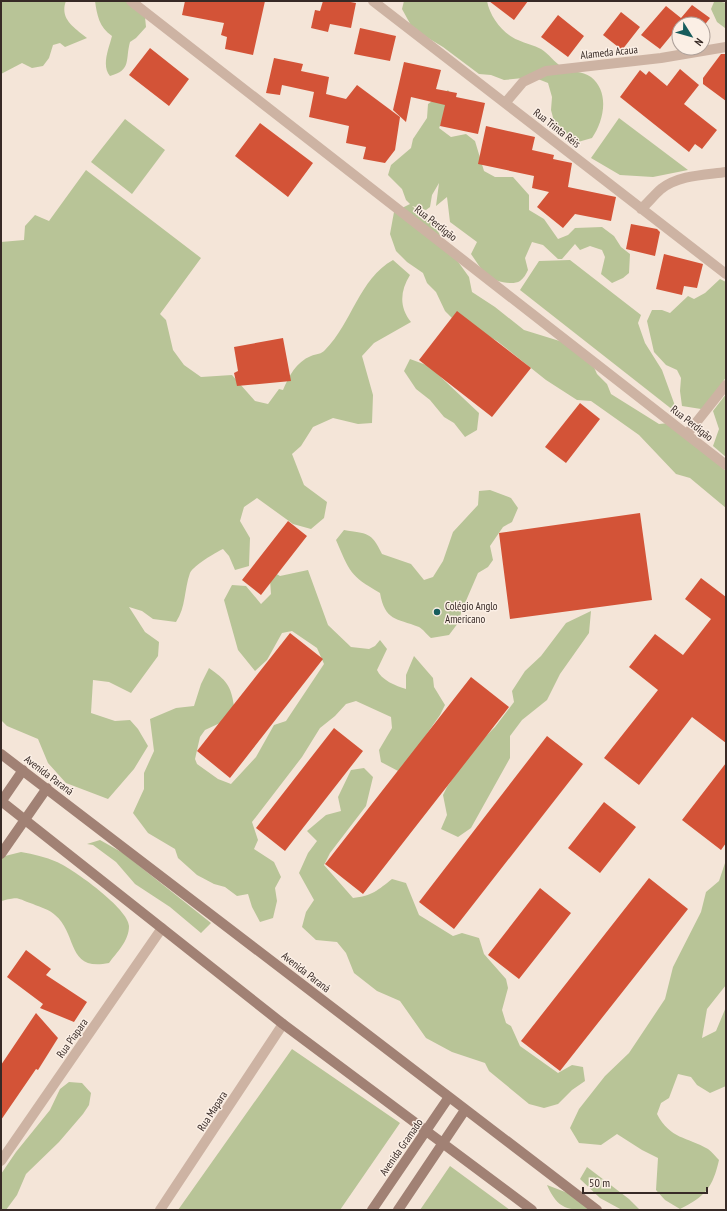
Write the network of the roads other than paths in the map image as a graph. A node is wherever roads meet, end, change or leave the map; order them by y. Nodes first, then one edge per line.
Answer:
1 (131, 1) edge
2 (373, 1) edge
3 (726, 47) edge
4 (506, 102) junction
5 (726, 172) edge
6 (641, 209) junction
7 (726, 274) edge
8 (726, 385) edge
9 (687, 434) junction
10 (726, 465) edge
11 (1, 754) edge
12 (23, 770) junction
13 (47, 788) junction
14 (1, 801) edge
15 (24, 820) junction
16 (1, 854) edge
17 (162, 928) junction
18 (283, 1024) junction
19 (449, 1097) junction
20 (465, 1110) junction
21 (426, 1131) junction
22 (443, 1143) junction
23 (1, 1161) edge
24 (160, 1210) edge
25 (372, 1210) edge
26 (398, 1210) edge
27 (532, 1210) edge
28 (597, 1210) edge

1 - 9 street, Rua Perdigão
2 - 4 street, Rua Trinta Réis
3 - 4 street, Alameda Acaua
4 - 6 street, Rua Trinta Réis
5 - 6 street
6 - 7 street, Rua Trinta Réis
8 - 9 street
9 - 10 street, Rua Perdigão
11 - 12 main road, Avenida Paraná
12 - 13 main road, Avenida Paraná
12 - 14 main road
13 - 15 main road
13 - 19 main road, Avenida Paraná
14 - 15 main road
15 - 16 main road
15 - 17 main road
17 - 18 main road
17 - 23 street, Rua Piapara
18 - 21 main road
18 - 24 street, Rua Mapara
19 - 20 main road, Avenida Paraná
19 - 21 main road, Avenida Gramado
20 - 22 main road
20 - 28 main road, Avenida Paraná
21 - 22 main road
21 - 25 main road, Avenida Gramado
22 - 26 main road
22 - 27 main road

